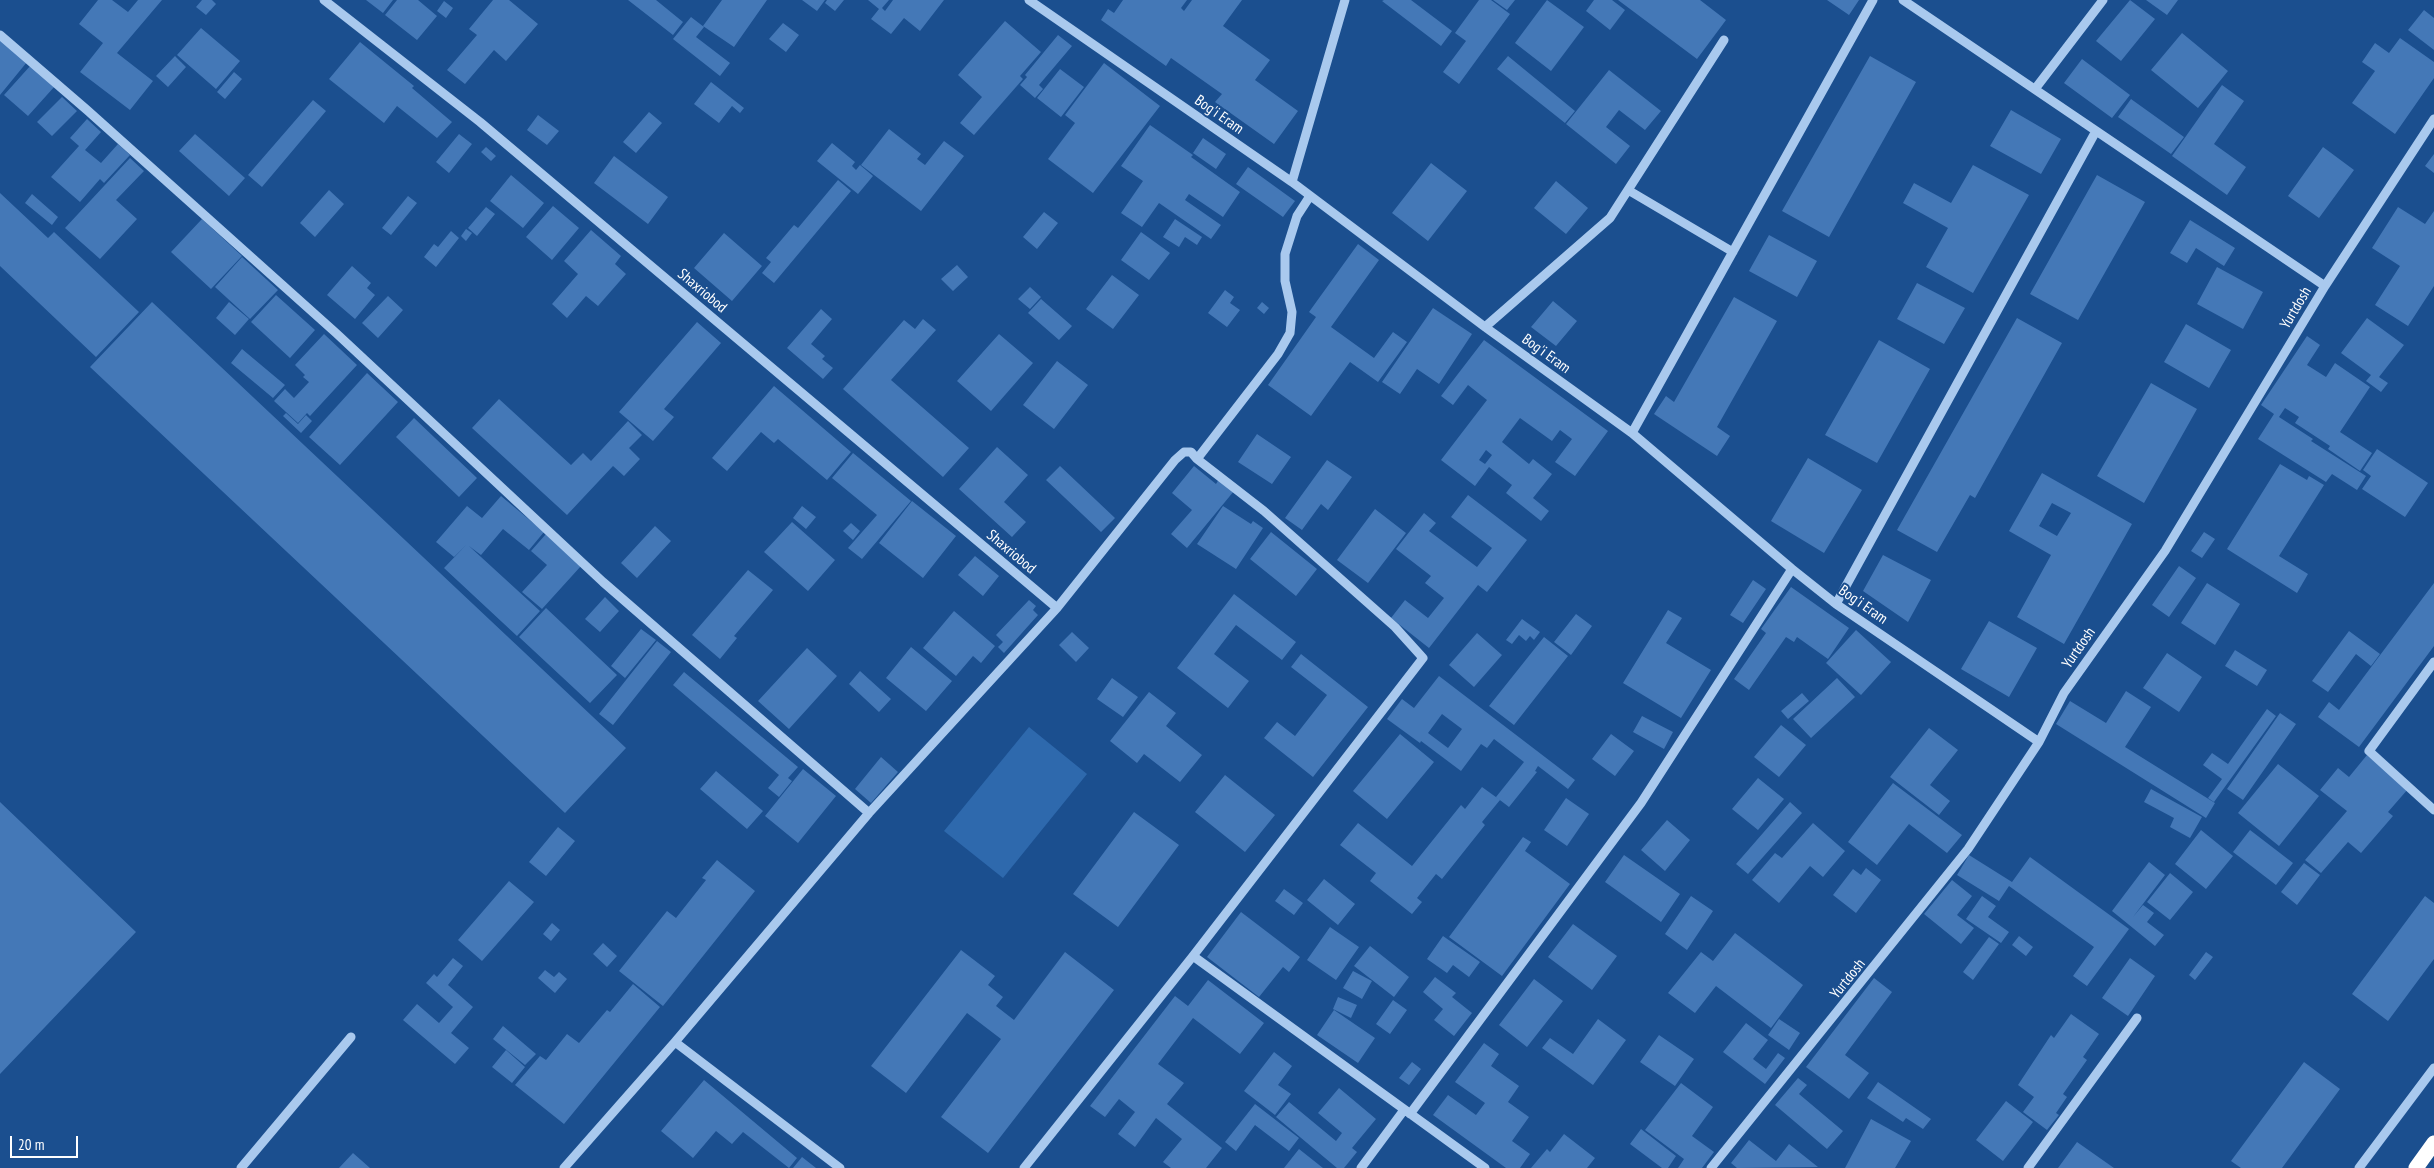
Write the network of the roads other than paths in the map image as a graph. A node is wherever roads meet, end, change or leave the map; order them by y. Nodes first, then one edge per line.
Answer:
1 (324, 0) edge
2 (1029, 0) edge
3 (1345, 0) edge
4 (1873, 0) edge
5 (1903, 0) edge
6 (2103, 0) edge
7 (0, 35) edge
8 (1724, 40) dead end
9 (2035, 89) junction
10 (2434, 119) edge
11 (2096, 131) junction
12 (1292, 182) junction
13 (1628, 190) junction
14 (1310, 196) junction
15 (1733, 252) junction
16 (2325, 286) junction
17 (1485, 327) junction
18 (1632, 432) junction
19 (1197, 458) junction
20 (1792, 569) junction
21 (1836, 604) junction
22 (1057, 608) junction
23 (2434, 662) edge
24 (2038, 742) junction
25 (2434, 810) edge
26 (870, 813) junction
27 (1193, 956) junction
28 (2138, 1018) dead end
29 (351, 1037) dead end
30 (675, 1042) junction
31 (2434, 1068) edge
32 (1407, 1112) junction
33 (2434, 1143) edge
34 (241, 1168) edge
35 (564, 1168) edge
36 (840, 1168) edge
37 (1024, 1168) edge
38 (1361, 1168) edge
39 (1485, 1168) edge
40 (1711, 1168) edge
41 (2028, 1168) edge
42 (2359, 1168) edge
43 (2416, 1168) edge

1 - 22 street, Shaxriobod
2 - 12 street, Bog'i Eram
3 - 12 street
4 - 15 street
5 - 9 street
6 - 9 street
7 - 26 street
8 - 13 street
9 - 11 street
10 - 16 street, Yurtdosh
11 - 16 street
11 - 21 street
12 - 14 street, Bog'i Eram
13 - 15 street
13 - 17 street
14 - 17 street, Bog'i Eram
14 - 19 street
15 - 18 street
16 - 24 street, Yurtdosh
17 - 18 street, Bog'i Eram
18 - 20 street, Bog'i Eram
19 - 22 street
19 - 27 street
20 - 21 street, Bog'i Eram
20 - 32 street
21 - 24 street, Bog'i Eram
22 - 26 street
23 - 25 street
24 - 40 street, Yurtdosh
26 - 30 street
27 - 32 street
27 - 37 street
28 - 41 street
29 - 34 street
30 - 35 street
30 - 36 street
31 - 42 street
32 - 38 street
32 - 39 street
33 - 43 highway

